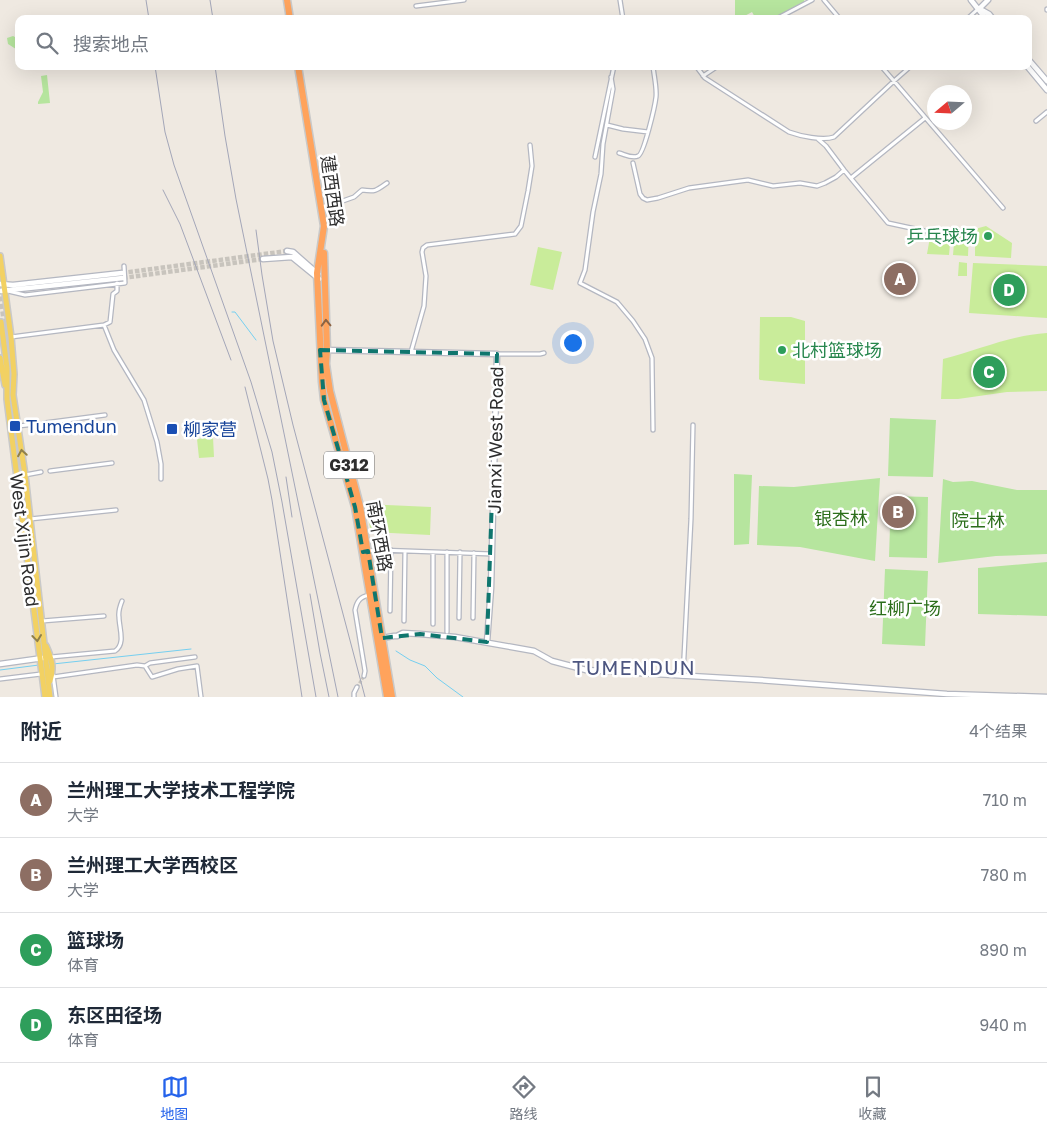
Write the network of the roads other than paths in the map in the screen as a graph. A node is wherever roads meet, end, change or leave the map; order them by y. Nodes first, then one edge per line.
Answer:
1 (287, 0) edge
2 (464, 0) edge
3 (620, 0) edge
4 (812, 0) edge
5 (824, 0) edge
6 (971, 0) edge
7 (988, 0) edge
8 (416, 6) dead end
9 (979, 9) junction
10 (289, 15) edge
11 (622, 15) edge
12 (784, 15) edge
13 (837, 15) edge
14 (972, 15) edge
15 (983, 15) edge
16 (990, 15) edge
17 (1032, 63) edge
18 (299, 70) edge
19 (613, 70) edge
20 (653, 70) edge
21 (699, 70) edge
22 (712, 70) edge
23 (884, 70) edge
24 (906, 70) edge
25 (1030, 70) edge
26 (703, 76) junction
27 (612, 77) junction
28 (1047, 80) edge
29 (894, 81) junction
30 (1047, 90) edge
31 (1047, 112) edge
32 (925, 118) junction
33 (1036, 121) dead end
34 (607, 125) junction
35 (648, 132) junction
36 (818, 138) junction
37 (530, 145) dead end
38 (619, 153) dead end
39 (595, 157) dead end
40 (633, 163) dead end
41 (844, 170) junction
42 (851, 178) junction
43 (387, 183) dead end
44 (321, 207) junction
45 (1003, 208) dead end
46 (924, 231) dead end
47 (287, 251) tunnel mouth
48 (0, 256) edge
49 (264, 259) tunnel mouth
50 (124, 266) dead end
51 (321, 277) junction
52 (2, 283) edge
53 (117, 283) junction
54 (2, 291) edge
55 (104, 325) junction
56 (11, 337) junction
57 (323, 350) junction
58 (411, 352) junction
59 (544, 353) dead end
60 (497, 354) junction
61 (0, 358) edge
62 (13, 395) junction
63 (7, 399) junction
64 (105, 415) dead end
65 (44, 423) dead end
66 (36, 424) dead end
67 (693, 425) dead end
68 (18, 426) junction
69 (653, 430) dead end
70 (112, 463) dead end
71 (50, 471) dead end
72 (42, 472) dead end
73 (25, 475) junction
74 (17, 476) junction
75 (161, 479) dead end
76 (116, 510) dead end
77 (30, 519) junction
78 (391, 550) junction
79 (404, 551) junction
80 (365, 552) junction
81 (433, 552) junction
82 (447, 552) junction
83 (460, 552) junction
84 (474, 553) junction
85 (492, 554) junction
86 (370, 595) junction
87 (122, 601) dead end
88 (390, 611) dead end
89 (104, 616) dead end
90 (459, 618) dead end
91 (473, 618) dead end
92 (42, 621) junction
93 (404, 621) dead end
94 (433, 624) dead end
95 (447, 632) dead end
96 (382, 638) junction
97 (487, 642) junction
98 (195, 657) dead end
99 (0, 664) edge
100 (45, 664) junction
101 (145, 666) junction
102 (53, 674) junction
103 (364, 676) tunnel mouth
104 (683, 676) junction
105 (0, 680) edge
106 (49, 684) junction
107 (357, 687) tunnel mouth
108 (947, 696) edge
109 (44, 697) edge
110 (50, 697) edge
111 (56, 697) edge
112 (201, 697) edge
113 (354, 697) edge
114 (387, 697) edge
115 (392, 697) edge
116 (1047, 697) edge

1 - 10 highway
2 - 8 street
3 - 11 street
4 - 12 street
5 - 13 street
6 - 9 street
7 - 9 street
9 - 14 street
9 - 15 street
9 - 16 street
17 - 28 street
18 - 44 highway, 建西西路 / G312
19 - 27 street
20 - 35 street
21 - 26 street
22 - 26 street
23 - 29 street
24 - 29 street
25 - 30 street
26 - 36 street
27 - 34 street
27 - 39 street
29 - 32 street
29 - 36 street
31 - 33 street
32 - 42 street
32 - 45 street
34 - 35 street
34 - 69 street
35 - 38 street
36 - 41 street
37 - 58 street
40 - 41 street
41 - 42 street
42 - 46 street
43 - 44 street
44 - 51 highway, 建西西路 / G312
47 - 51 street
48 - 52 main road, West Xijin Road
49 - 51 street
50 - 53 street
51 - 57 highway, G312
52 - 54 main road, West Xijin Road
52 - 54 street
53 - 54 street
53 - 55 street
54 - 56 main road, West Xijin Road
55 - 56 street
55 - 75 street
56 - 62 main road, West Xijin Road
57 - 58 street, Jianxi West Road
57 - 80 highway, 南环西路 / G312
58 - 60 street, Jianxi West Road
59 - 60 street
60 - 85 street, Jianxi West Road
61 - 63 main road
62 - 63 main road, West Xijin Road
62 - 68 main road, West Xijin Road
63 - 74 main road, West Xijin Road
64 - 65 street
66 - 68 street
67 - 104 street
73 -> 68 main road, West Xijin Road
70 - 71 street
72 - 73 street
73 - 74 main road
73 - 77 main road, West Xijin Road
74 -> 100 main road, West Xijin Road
76 - 77 street
77 - 92 main road, West Xijin Road
78 - 79 street
78 - 80 street
78 - 88 street
79 - 81 street
79 - 93 street
80 - 86 highway, 南环西路 / G312
80 - 96 highway, 南环西路 / G312
81 - 82 street
81 - 94 street
82 - 83 street
82 - 95 street
83 - 84 street
83 - 90 street
84 - 85 street
84 - 91 street
85 - 97 street, Jianxi West Road
86 - 103 street
86 - 114 highway, 南环西路 / G312
87 - 100 street
89 - 92 street
92 - 100 main road, West Xijin Road
96 - 97 street
96 - 115 highway, 南环西路 / G312
97 - 104 street
98 - 101 street
99 - 100 street
100 - 102 main road
100 - 105 street
100 - 106 main road, West Xijin Road
100 - 109 main road, West Xijin Road
101 - 102 street
101 - 112 street
102 - 106 main road
102 - 111 street
104 - 108 street
106 - 110 main road, West Xijin Road
107 - 113 street
108 - 116 street

